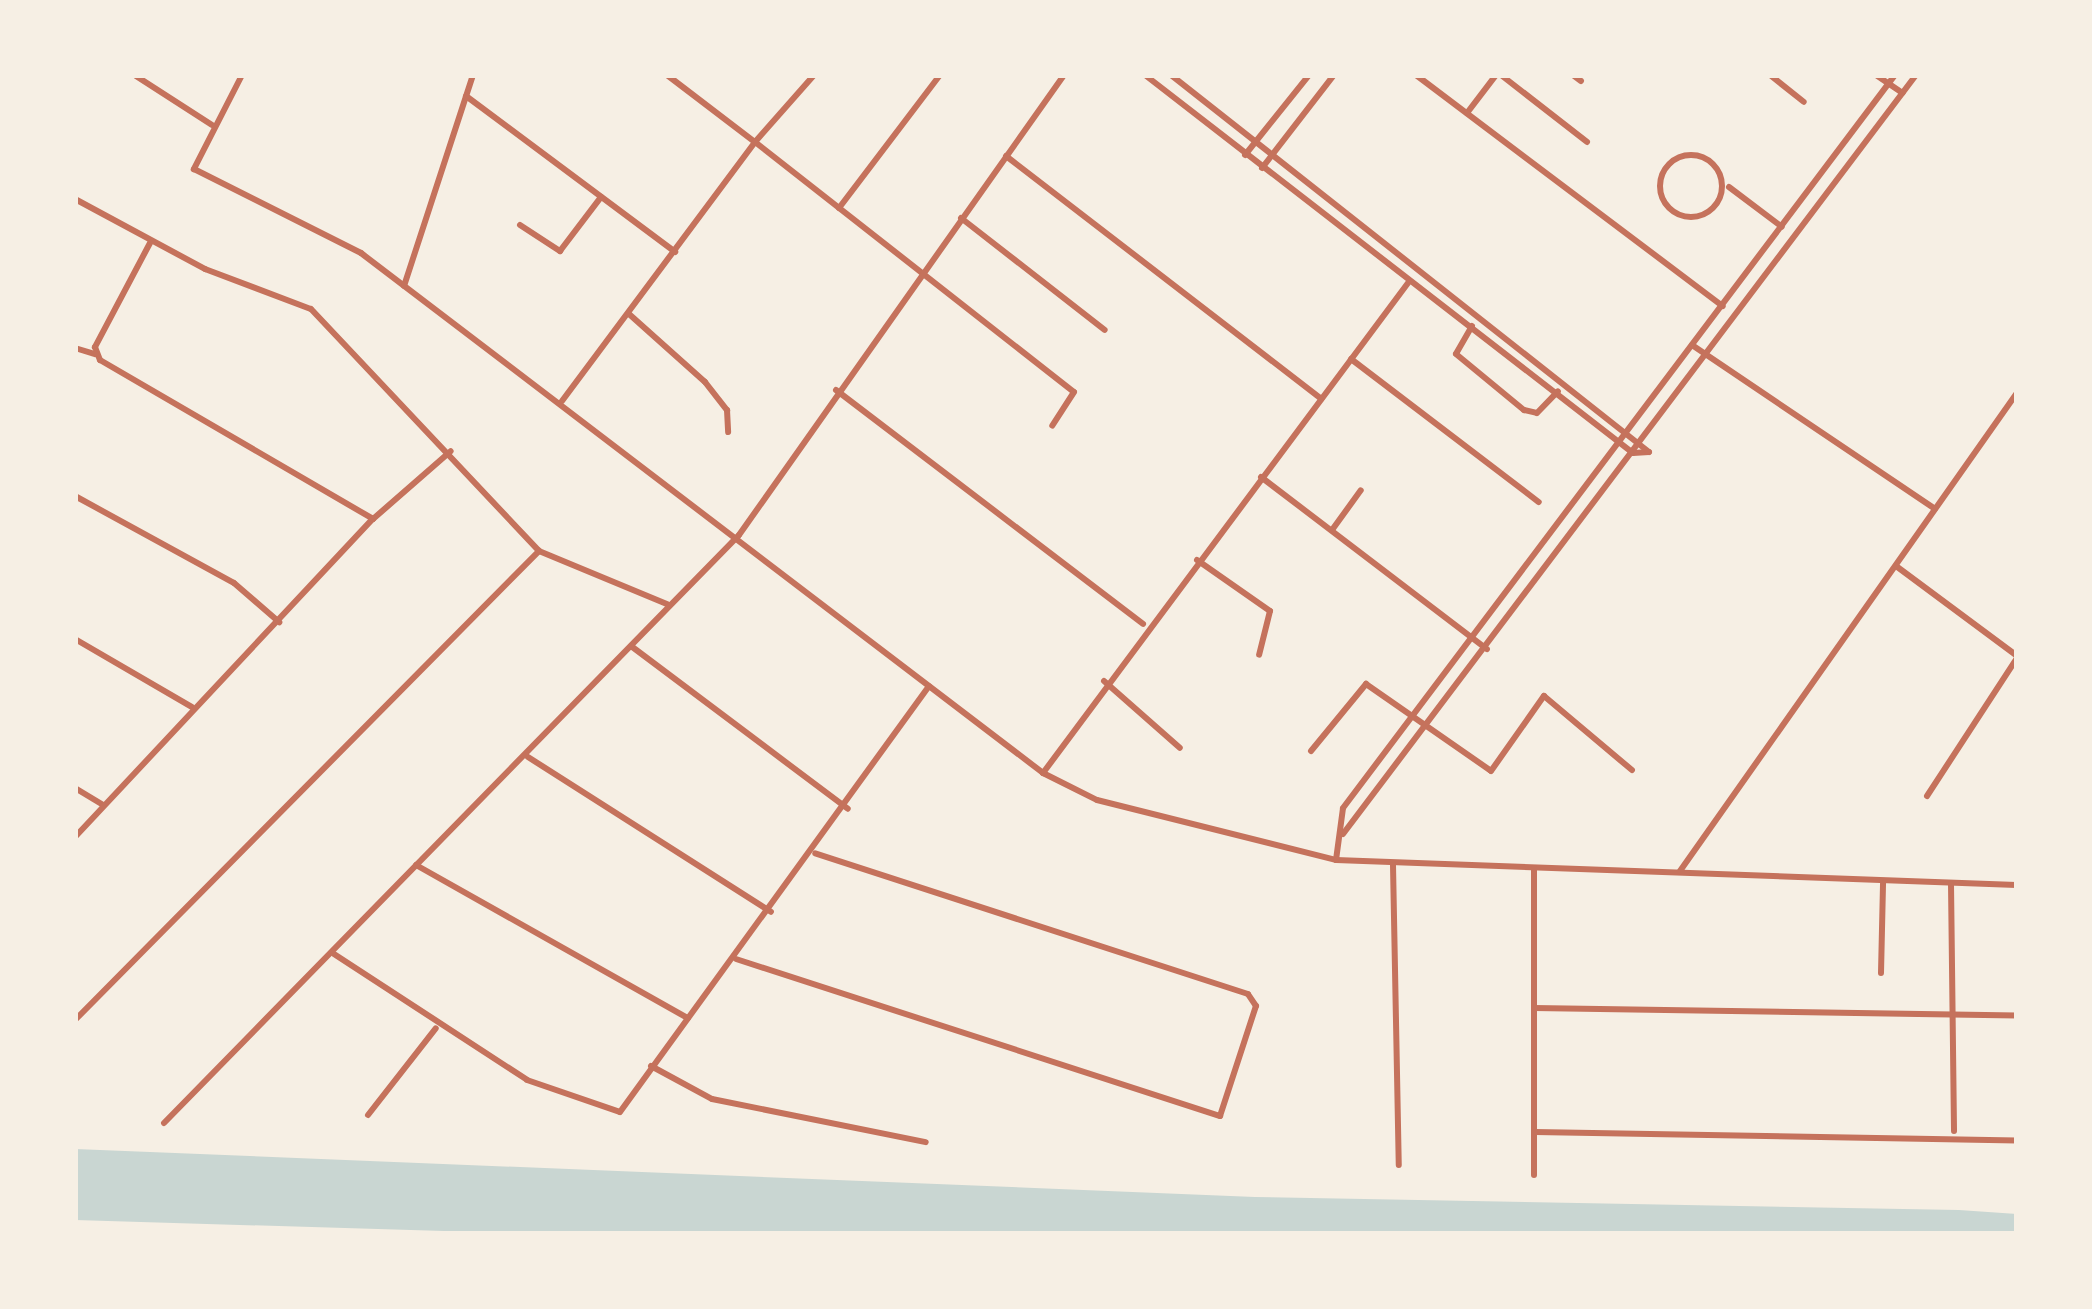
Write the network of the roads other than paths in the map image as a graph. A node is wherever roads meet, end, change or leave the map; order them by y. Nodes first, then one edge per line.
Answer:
1 (242, 75) edge
2 (473, 75) edge
3 (667, 75) edge
4 (814, 75) edge
5 (940, 75) edge
6 (1064, 75) edge
7 (1145, 75) edge
8 (1171, 75) edge
9 (1309, 75) edge
10 (1334, 75) edge
11 (1416, 75) edge
12 (1498, 75) edge
13 (1770, 75) edge
14 (1876, 75) edge
15 (1895, 75) edge
16 (1916, 75) edge
17 (136, 76) edge
18 (1888, 84) junction
19 (1903, 93) junction
20 (466, 96) junction
21 (1804, 102) dead end
22 (1467, 113) junction
23 (212, 125) junction
24 (1258, 140) junction
25 (755, 142) junction
26 (1587, 142) dead end
27 (1274, 152) junction
28 (1245, 155) junction
29 (1006, 156) junction
30 (1262, 168) junction
31 (1729, 187) junction
32 (601, 197) junction
33 (75, 199) edge
34 (839, 208) junction
35 (962, 218) junction
36 (520, 225) dead end
37 (1782, 227) junction
38 (150, 242) junction
39 (675, 252) junction
40 (920, 271) junction
41 (1408, 283) junction
42 (404, 286) junction
43 (1723, 305) junction
44 (628, 314) junction
45 (1472, 326) junction
46 (1105, 330) dead end
47 (1693, 345) junction
48 (75, 348) edge
49 (1704, 353) junction
50 (95, 354) junction
51 (1351, 359) junction
52 (836, 390) junction
53 (1558, 391) junction
54 (2017, 393) edge
55 (1322, 399) junction
56 (562, 402) junction
57 (1052, 426) dead end
58 (1630, 430) junction
59 (728, 432) dead end
60 (1644, 439) junction
61 (1621, 443) junction
62 (451, 451) junction
63 (1633, 453) junction
64 (1261, 477) junction
65 (1361, 490) dead end
66 (75, 496) edge
67 (1539, 502) dead end
68 (1935, 509) junction
69 (374, 519) junction
70 (1333, 530) junction
71 (739, 535) junction
72 (539, 550) junction
73 (1198, 560) junction
74 (1895, 566) junction
75 (667, 604) junction
76 (280, 622) junction
77 (1144, 625) junction
78 (75, 639) edge
79 (1474, 639) junction
80 (632, 646) junction
81 (1487, 649) junction
82 (1258, 655) dead end
83 (2017, 657) edge
84 (1104, 681) junction
85 (928, 686) junction
86 (192, 707) junction
87 (1410, 718) junction
88 (1426, 729) junction
89 (1180, 748) dead end
90 (1311, 752) dead end
91 (528, 757) junction
92 (1632, 770) dead end
93 (1042, 773) junction
94 (75, 788) edge
95 (1927, 796) dead end
96 (102, 803) junction
97 (848, 809) junction
98 (1343, 834) junction
99 (75, 837) edge
100 (815, 853) junction
101 (1336, 860) junction
102 (416, 865) junction
103 (1393, 865) junction
104 (1534, 868) junction
105 (1680, 871) junction
106 (1883, 883) junction
107 (1951, 884) junction
108 (2017, 885) edge
109 (771, 912) junction
110 (334, 954) junction
111 (736, 958) junction
112 (1881, 973) dead end
113 (1534, 1008) junction
114 (2017, 1016) edge
115 (1950, 1017) junction
116 (688, 1018) junction
117 (75, 1020) edge
118 (436, 1028) junction
119 (652, 1066) junction
120 (368, 1115) dead end
121 (164, 1123) dead end
122 (1954, 1131) junction
123 (1535, 1132) junction
124 (2017, 1140) edge
125 (926, 1142) dead end
126 (1399, 1165) dead end
127 (1534, 1175) dead end

1 - 23 street
2 - 20 street
3 - 25 street
4 - 25 street
5 - 34 street
6 - 29 street
7 - 28 street
8 - 24 street
9 - 24 street
10 - 27 street
11 - 22 street
12 - 22 street
12 - 26 street
13 - 21 street
14 - 18 street
15 - 18 street
16 - 19 street
17 - 23 street
18 - 19 street
18 - 37 street
19 - 49 street
20 - 32 street
20 - 42 street
22 - 43 street
23 - 42 street
24 - 27 street
24 - 28 street
25 - 34 street
25 - 39 street
27 - 30 street
27 - 58 street
28 - 30 street
29 - 35 street
29 - 55 street
30 - 41 street
31 - 31 street
31 - 37 street
32 - 36 street
32 - 39 street
33 - 38 street
34 - 40 street
35 - 40 street
35 - 46 street
37 - 43 street
38 - 50 street
38 - 62 street
39 - 44 street
40 - 52 street
40 - 57 street
41 - 45 street
41 - 51 street
42 - 56 street
43 - 47 street
44 - 56 street
44 - 59 street
45 - 53 street
45 - 53 street
47 - 49 street
47 - 58 street
48 - 50 street
49 - 60 street
49 - 68 street
50 - 69 street
51 - 55 street
51 - 67 street
52 - 71 street
52 - 77 street
53 - 61 street
54 - 68 street
55 - 64 street
56 - 71 street
58 - 60 street
58 - 61 street
60 - 63 street
61 - 63 street
61 - 79 street
62 - 69 street
62 - 72 street
63 - 81 street
64 - 70 street
64 - 73 street
65 - 70 street
66 - 76 street
68 - 74 street
69 - 76 street
70 - 79 street
71 - 75 street
71 - 85 street
72 - 75 street
72 - 117 street
73 - 77 street
73 - 82 street
74 - 83 street
74 - 105 street
75 - 80 street
76 - 86 street
77 - 84 street
78 - 86 street
79 - 81 street
79 - 87 street
80 - 91 street
80 - 97 street
81 - 88 street
83 - 95 street
84 - 89 street
84 - 93 street
85 - 93 street
85 - 97 street
86 - 96 street
87 - 88 street
87 - 90 street
87 - 98 street
88 - 92 street
88 - 98 street
91 - 102 street
91 - 109 street
93 - 101 street
94 - 96 street
96 - 99 street
97 - 100 street
98 - 101 street
100 - 109 street
100 - 111 street
101 - 103 street
102 - 110 street
102 - 116 street
103 - 104 street
103 - 126 street
104 - 105 street
104 - 113 street
105 - 106 street
106 - 107 street
106 - 112 street
107 - 108 street
107 - 115 street
109 - 111 street
110 - 118 street
110 - 121 street
111 - 116 street
113 - 115 street
113 - 123 street
114 - 115 street
115 - 122 street
116 - 119 street
118 - 119 street
118 - 120 street
119 - 125 street
122 - 123 street
122 - 124 street
123 - 127 street

